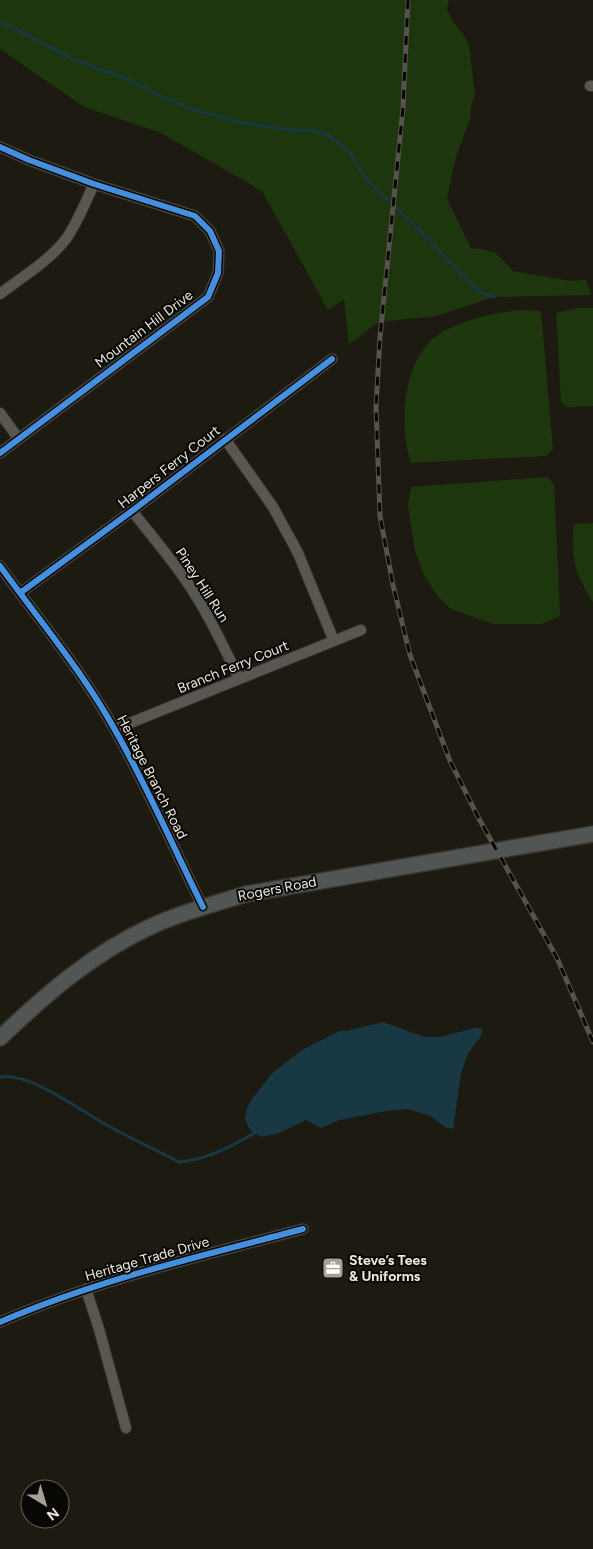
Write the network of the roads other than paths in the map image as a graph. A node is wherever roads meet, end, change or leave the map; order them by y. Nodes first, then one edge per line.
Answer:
1 (0, 146) edge
2 (94, 184) junction
3 (0, 294) edge
4 (332, 359) dead end
5 (0, 413) edge
6 (18, 438) junction
7 (225, 439) junction
8 (0, 453) edge
9 (132, 512) junction
10 (0, 566) edge
11 (20, 593) junction
12 (361, 630) dead end
13 (334, 641) junction
14 (239, 679) junction
15 (115, 730) junction
16 (593, 834) edge
17 (203, 908) junction
18 (0, 1038) edge
19 (303, 1229) dead end
20 (86, 1289) junction
21 (0, 1322) edge
22 (126, 1428) dead end

1 - 2 street, Mountain Hill Drive
2 - 3 street
2 - 6 street, Mountain Hill Drive
4 - 7 street, Harpers Ferry Court
5 - 6 street
6 - 8 street, Mountain Hill Drive
7 - 9 street, Harpers Ferry Court
7 - 13 street
9 - 11 street, Harpers Ferry Court
9 - 14 street, Piney Hill Run
10 - 11 street, Heritage Branch Road
11 - 15 street, Heritage Branch Road
12 - 13 street, Branch Ferry Court
13 - 14 street, Branch Ferry Court
14 - 15 street, Branch Ferry Court
15 - 17 street, Heritage Branch Road
16 - 17 main road, Rogers Road
17 - 18 main road, Rogers Road
19 - 20 street, Heritage Trade Drive
20 - 21 street, Heritage Trade Drive
20 - 22 street

